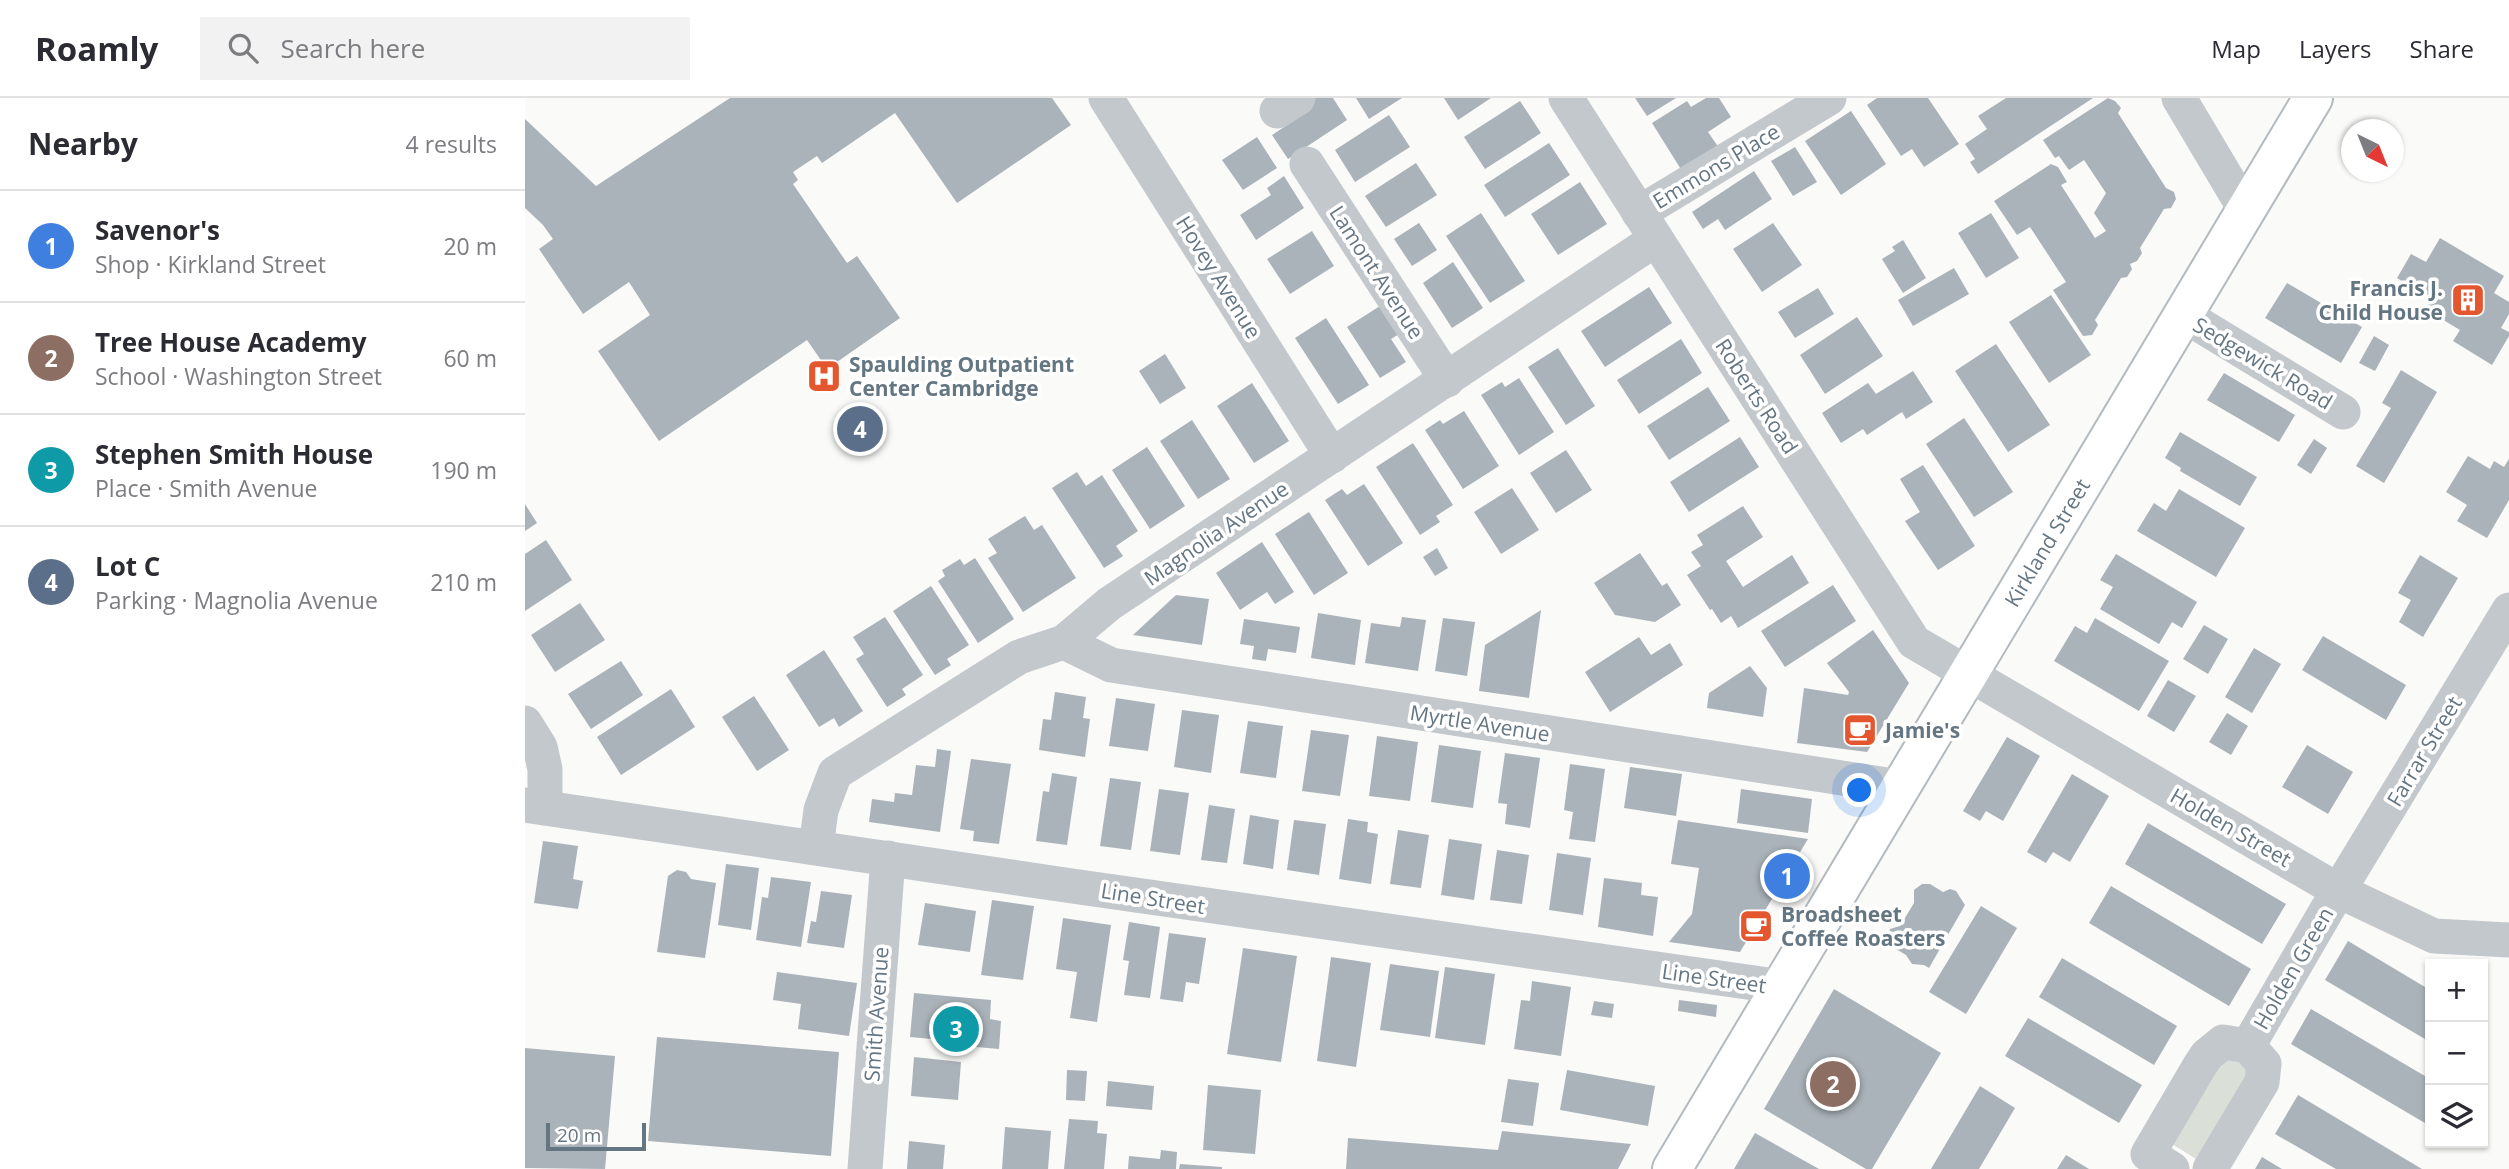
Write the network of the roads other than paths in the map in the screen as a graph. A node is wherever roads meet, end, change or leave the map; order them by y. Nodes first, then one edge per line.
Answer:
1 (1105, 98) edge
2 (1566, 98) edge
3 (1829, 98) edge
4 (2179, 98) edge
5 (2313, 98) edge
6 (1307, 164) dead end
7 (2245, 209) junction
8 (1648, 226) junction
9 (2182, 314) junction
10 (1447, 380) junction
11 (2343, 412) dead end
12 (1332, 456) junction
13 (2509, 610) edge
14 (1065, 642) junction
15 (1968, 672) junction
16 (525, 723) edge
17 (1900, 787) junction
18 (535, 807) edge
19 (816, 846) junction
20 (888, 858) junction
21 (2339, 891) junction
22 (2509, 940) edge
23 (1781, 987) junction
24 (2248, 1046) junction
25 (865, 1169) edge
26 (1672, 1169) edge
27 (2172, 1169) edge
28 (2210, 1169) edge

1 - 12 street, Hovey Avenue
2 - 8 street, Roberts Road
3 - 8 street, Emmons Place
4 - 7 street
5 - 7 main road, Kirkland Street
6 - 10 street, Lamont Avenue
7 - 9 main road, Kirkland Street
8 - 10 street, Magnolia Avenue
8 - 15 street, Roberts Road
9 - 11 street, Sedgewick Road
9 - 15 main road, Kirkland Street
10 - 12 street, Magnolia Avenue
12 - 14 street, Magnolia Avenue
13 - 21 street, Farrar Street
14 - 17 street, Myrtle Avenue
14 - 19 street, Magnolia Avenue
15 - 17 main road, Kirkland Street
15 - 21 street, Holden Street
16 - 18 street
17 - 23 main road, Kirkland Street
18 - 19 street, Line Street
19 - 20 street, Line Street
20 - 23 street, Line Street
20 - 25 street, Smith Avenue
21 - 22 street, Holden Street
21 - 24 street, Holden Green
23 - 26 main road, Kirkland Street
24 - 27 street, Holden Green
24 - 28 street, Holden Green

